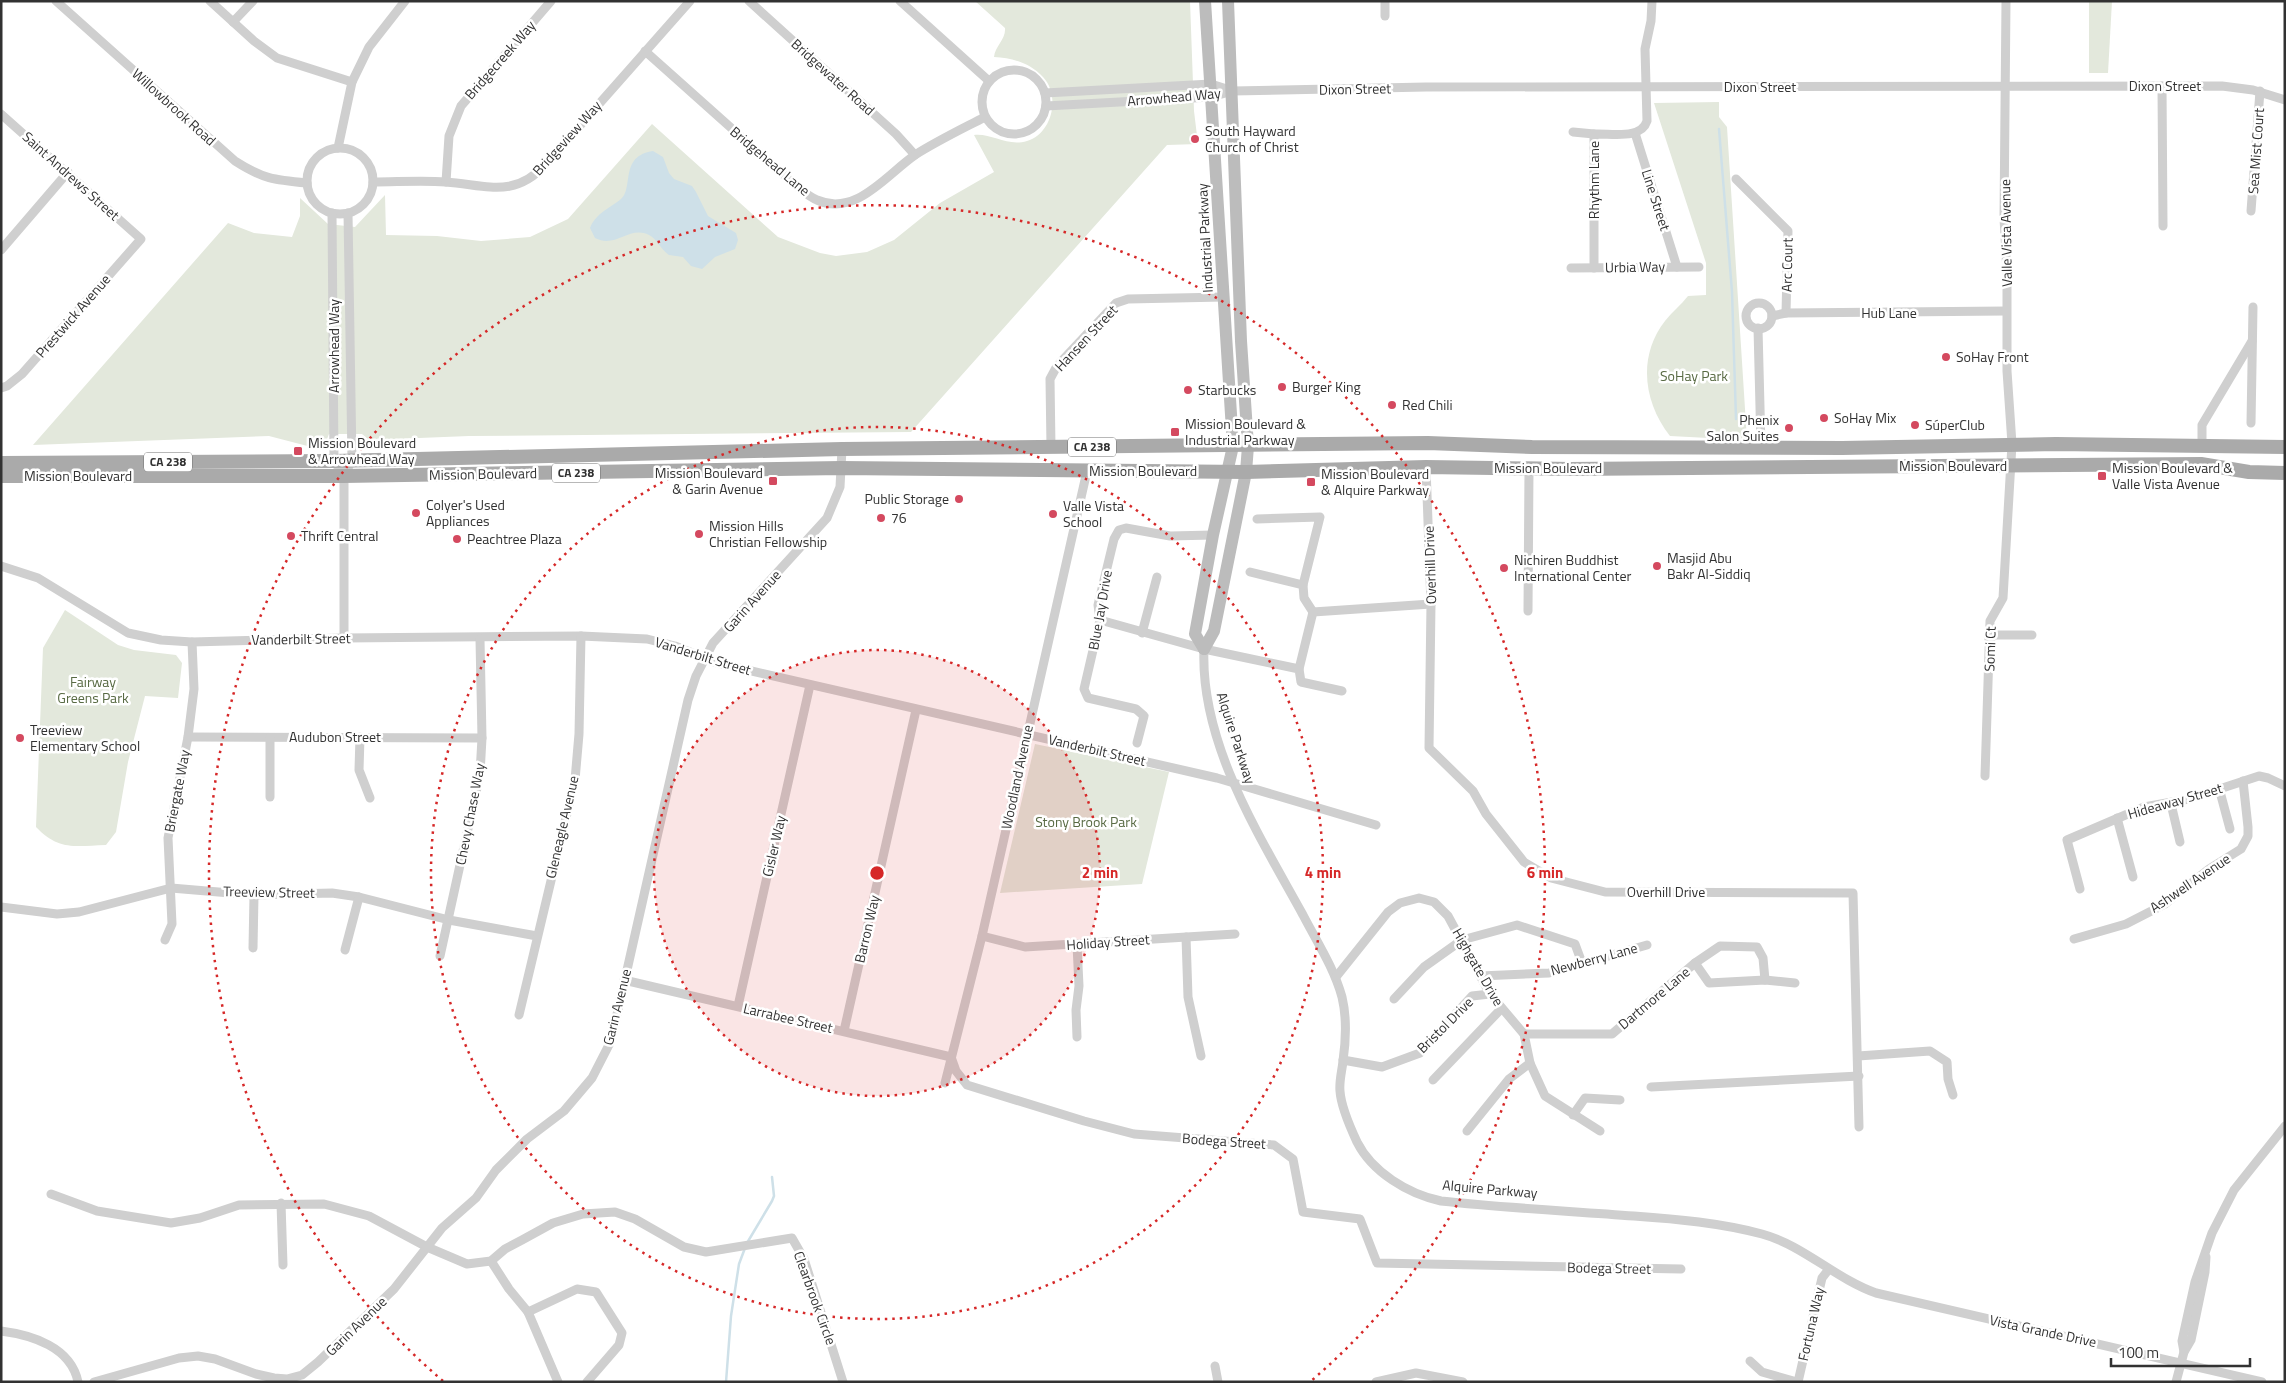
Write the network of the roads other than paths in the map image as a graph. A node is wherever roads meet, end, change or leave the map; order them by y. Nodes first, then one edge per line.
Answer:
1 (56, 1) edge
2 (210, 1) edge
3 (253, 1) edge
4 (406, 1) edge
5 (551, 1) edge
6 (690, 1) edge
7 (749, 1) edge
8 (900, 1) edge
9 (1205, 1) edge
10 (1228, 1) edge
11 (1385, 1) edge
12 (1652, 1) edge
13 (2006, 1) edge
14 (1385, 16) dead end
15 (234, 22) junction
16 (645, 51) junction
17 (989, 81) junction
18 (352, 82) junction
19 (2162, 86) junction
20 (2005, 87) junction
21 (1646, 88) junction
22 (1211, 91) junction
23 (1233, 91) junction
24 (2260, 91) junction
25 (1045, 93) junction
26 (2285, 100) edge
27 (1046, 106) junction
28 (1, 114) edge
29 (985, 117) junction
30 (1573, 132) dead end
31 (1635, 133) junction
32 (1594, 134) junction
33 (338, 148) junction
34 (915, 155) junction
35 (68, 172) junction
36 (1736, 179) dead end
37 (373, 182) junction
38 (446, 182) junction
39 (307, 183) junction
40 (2251, 212) dead end
41 (332, 213) junction
42 (348, 213) junction
43 (2163, 226) dead end
44 (141, 239) joint
45 (1, 250) edge
46 (1677, 267) junction
47 (1699, 267) dead end
48 (1571, 268) dead end
49 (1594, 268) junction
50 (1224, 297) junction
51 (2253, 307) dead end
52 (2006, 311) junction
53 (1786, 313) junction
54 (1772, 316) junction
55 (1758, 328) junction
56 (2252, 341) junction
57 (1, 388) edge
58 (2251, 422) dead end
59 (2012, 444) junction
60 (1233, 446) junction
61 (1248, 446) junction
62 (2202, 446) junction
63 (1052, 447) junction
64 (1761, 447) junction
65 (2285, 447) edge
66 (842, 449) junction
67 (352, 460) junction
68 (334, 461) junction
69 (1, 463) edge
70 (2011, 465) junction
71 (1426, 467) junction
72 (841, 468) junction
73 (1529, 469) junction
74 (1087, 471) junction
75 (1228, 472) junction
76 (1246, 472) junction
77 (2285, 474) edge
78 (1, 476) edge
79 (344, 476) junction
80 (1257, 519) dead end
81 (1213, 535) junction
82 (1, 566) edge
83 (1250, 572) dead end
84 (1157, 577) dead end
85 (1303, 584) junction
86 (1431, 604) junction
87 (1528, 611) dead end
88 (1313, 612) junction
89 (1100, 620) junction
90 (1142, 633) junction
91 (581, 636) junction
92 (2032, 636) dead end
93 (344, 638) junction
94 (480, 639) junction
95 (1989, 639) junction
96 (192, 642) junction
97 (1204, 649) junction
98 (706, 658) junction
99 (1298, 669) junction
100 (810, 685) junction
101 (1342, 691) dead end
102 (916, 710) junction
103 (1027, 734) junction
104 (360, 737) junction
105 (188, 738) junction
106 (270, 738) junction
107 (482, 738) junction
108 (1136, 743) dead end
109 (1985, 776) dead end
110 (2243, 781) junction
111 (1232, 782) junction
112 (2285, 786) edge
113 (2219, 788) junction
114 (270, 798) dead end
115 (370, 798) dead end
116 (2171, 804) junction
117 (2117, 818) junction
118 (1376, 825) dead end
119 (2230, 828) dead end
120 (2180, 842) dead end
121 (2133, 876) dead end
122 (170, 888) junction
123 (2080, 889) dead end
124 (254, 895) junction
125 (359, 897) junction
126 (1, 907) edge
127 (449, 920) junction
128 (1235, 934) dead end
129 (537, 936) junction
130 (982, 936) junction
131 (1186, 937) junction
132 (2074, 938) dead end
133 (166, 940) dead end
134 (1462, 940) junction
135 (1077, 945) junction
136 (1647, 945) dead end
137 (254, 948) dead end
138 (345, 950) dead end
139 (440, 956) dead end
140 (1582, 963) junction
141 (1695, 964) junction
142 (1480, 976) junction
143 (1336, 977) junction
144 (624, 980) junction
145 (1765, 980) junction
146 (1795, 983) dead end
147 (1490, 994) junction
148 (1394, 999) dead end
149 (738, 1006) junction
150 (1501, 1009) junction
151 (519, 1015) dead end
152 (844, 1031) junction
153 (1524, 1034) junction
154 (1077, 1037) dead end
155 (1201, 1056) dead end
156 (1858, 1056) junction
157 (951, 1057) junction
158 (1343, 1060) junction
159 (1530, 1063) junction
160 (1859, 1076) junction
161 (1433, 1080) dead end
162 (945, 1083) dead end
163 (1651, 1087) dead end
164 (1953, 1095) dead end
165 (1620, 1100) dead end
166 (1573, 1115) junction
167 (2285, 1126) edge
168 (1859, 1127) dead end
169 (1468, 1131) dead end
170 (1600, 1131) dead end
171 (51, 1194) dead end
172 (281, 1203) junction
173 (428, 1246) junction
174 (491, 1261) junction
175 (283, 1265) dead end
176 (1682, 1268) dead end
177 (1829, 1269) junction
178 (528, 1312) junction
179 (1, 1331) edge
180 (1750, 1361) dead end
181 (2181, 1362) junction
182 (1215, 1366) dead end
183 (78, 1382) edge
184 (94, 1382) edge
185 (558, 1382) edge
186 (587, 1382) edge
187 (843, 1382) edge
188 (1218, 1382) edge
189 (1376, 1382) edge
190 (1463, 1382) edge
191 (1798, 1382) edge
192 (2176, 1382) edge
193 (2262, 1382) edge

1 - 39 street, Willowbrook Road
2 - 15 street
3 - 15 street
4 - 18 street
5 - 38 street, Bridgecreek Way
6 - 16 street, Bridgeview Way
7 - 34 street, Bridgewater Road
8 - 17 street
9 - 22 main road, Industrial Parkway
10 - 23 main road
11 - 14 street
12 - 21 street
13 - 20 street, Valle Vista Avenue
15 - 18 street
16 - 34 street, Bridgehead Lane
16 - 38 street, Bridgeview Way
17 - 25 street
17 - 29 street
18 - 33 street
19 - 20 street, Dixon Street
19 - 24 street, Dixon Street
19 - 43 street
20 - 21 street, Dixon Street
20 - 52 street, Valle Vista Avenue
21 - 23 street, Dixon Street
21 - 31 street
22 - 23 street, Arrowhead Way
22 - 25 street, Arrowhead Way
22 - 27 street, Arrowhead Way
22 - 50 main road, Industrial Parkway
23 - 61 main road
24 - 26 street, Dixon Street
24 - 40 street, Sea Mist Court
25 - 27 street
27 - 29 street
28 - 35 street, Saint Andrews Street
29 - 34 street, Bridgehead Lane
30 - 32 street
31 - 32 street, Rhythm Lane
31 - 46 street, Line Street
32 - 49 street, Rhythm Lane
33 - 37 street
33 - 39 street
35 - 44 street, Saint Andrews Street
35 - 45 street
36 - 53 street, Arc Court
37 - 38 street, Bridgeview Way
37 - 42 street
39 - 41 street
41 - 42 street
41 - 68 street, Arrowhead Way
42 - 67 street, Arrowhead Way
44 - 57 street, Prestwick Avenue
46 - 47 street, Urbia Way
46 - 49 street, Urbia Way
48 - 49 street, Urbia Way
50 - 60 main road, Industrial Parkway
50 - 63 street, Hansen Street
51 - 56 street
52 - 53 street, Hub Lane
52 - 59 street, Valle Vista Avenue
53 - 54 street, Hub Lane
54 - 55 street, Hub Lane
54 - 55 street
55 - 64 street
56 - 58 street
56 - 62 street
59 - 62 main road, Mission Boulevard
59 - 64 main road, Mission Boulevard
59 - 70 street, Valle Vista Avenue
60 - 61 main road, Mission Boulevard / CA 238
60 - 63 main road, Mission Boulevard / CA 238
60 - 75 main road, Industrial Parkway
61 - 64 main road, Mission Boulevard
61 - 76 main road
62 - 65 main road, Mission Boulevard
63 - 66 main road, Mission Boulevard / CA 238
66 - 67 main road, Mission Boulevard / CA 238
66 - 72 street, Garin Avenue
67 - 68 main road, Mission Boulevard / CA 238
67 - 79 street, Arrowhead Way
68 - 69 main road, Mission Boulevard / CA 238
68 - 79 street
70 - 73 main road, Mission Boulevard
70 - 77 main road, Mission Boulevard
70 - 95 street, Somi Ct
71 - 73 main road, Mission Boulevard
71 - 76 main road, Mission Boulevard
71 - 86 street, Overhill Drive
72 - 74 main road, Mission Boulevard / CA 238
72 - 79 main road, Mission Boulevard / CA 238
72 - 98 street, Garin Avenue
73 - 87 street
74 - 75 main road, Mission Boulevard / CA 238
74 - 103 street, Woodland Avenue
75 - 76 main road, Mission Boulevard / CA 238
75 - 81 main road, Alquire Parkway
76 - 97 main road, Alquire Parkway
78 - 79 main road, Mission Boulevard / CA 238
79 - 93 street, Arrowhead Way
80 - 85 street
81 - 89 street, Blue Jay Drive
81 - 97 main road, Alquire Parkway
82 - 96 street, Vanderbilt Street
83 - 85 street
84 - 90 street
85 - 88 street
86 - 88 street
86 - 156 street, Overhill Drive
88 - 99 street
89 - 90 street
89 - 108 street, Blue Jay Drive
90 - 97 street
91 - 94 street, Vanderbilt Street
91 - 98 street, Vanderbilt Street
91 - 129 street, Gleneagle Avenue
92 - 95 street
93 - 94 street, Vanderbilt Street
93 - 96 street, Vanderbilt Street
94 - 107 street, Chevy Chase Way
95 - 109 street, Somi Ct
96 - 105 street, Briergate Way
97 - 99 street
97 - 111 street, Alquire Parkway
98 - 100 street, Vanderbilt Street
98 - 144 street, Garin Avenue
99 - 101 street
100 - 102 street, Vanderbilt Street
100 - 149 street, Gisler Way
102 - 103 street, Vanderbilt Street
102 - 152 street, Barron Way
103 - 111 street, Vanderbilt Street
103 - 130 street, Woodland Avenue
104 - 106 street, Audubon Street
104 - 107 street, Audubon Street
104 - 115 street
105 - 106 street, Audubon Street
105 - 122 street, Briergate Way
106 - 114 street
107 - 127 street, Chevy Chase Way
110 - 112 street, Hideaway Street
110 - 113 street, Hideaway Street
110 - 132 street, Ashwell Avenue
111 - 118 street, Vanderbilt Street
111 - 143 street, Alquire Parkway
113 - 116 street, Hideaway Street
113 - 119 street
116 - 117 street, Hideaway Street
116 - 120 street
117 - 121 street
117 - 123 street, Hideaway Street
122 - 124 street, Treeview Street
122 - 126 street, Treeview Street
122 - 133 street, Briergate Way
124 - 125 street, Treeview Street
124 - 137 street
125 - 127 street, Treeview Street
125 - 138 street
127 - 129 street, Treeview Street
127 - 139 street, Chevy Chase Way
128 - 131 street, Holiday Street
129 - 151 street, Gleneagle Avenue
130 - 135 street, Holiday Street
130 - 157 street, Woodland Avenue
131 - 135 street, Holiday Street
131 - 155 street
134 - 140 street
134 - 142 street, Highgate Drive
134 - 143 street, Highgate Drive
134 - 148 street
135 - 154 street
136 - 140 street, Newberry Lane
140 - 142 street, Newberry Lane
141 - 145 street, Dartmore Lane
141 - 145 street, Dartmore Lane
141 - 153 street, Dartmore Lane
142 - 147 street, Highgate Drive
143 - 158 street, Alquire Parkway
144 - 149 street, Larrabee Street
144 - 173 street, Garin Avenue
145 - 146 street, Dartmore Lane
147 - 150 street, Highgate Drive
147 - 158 street, Bristol Drive
149 - 152 street, Larrabee Street
150 - 153 street, Highgate Drive
150 - 161 street
152 - 157 street, Larrabee Street
153 - 159 street
156 - 160 street, Overhill Drive
156 - 164 street
157 - 162 street, Woodland Avenue
157 - 176 street, Bodega Street
158 - 177 street, Alquire Parkway
159 - 166 street
159 - 169 street
160 - 163 street
160 - 168 street, Overhill Drive
165 - 166 street
166 - 170 street
167 - 181 street
171 - 172 street
172 - 173 street
172 - 175 street
173 - 174 street
173 - 184 street, Garin Avenue
174 - 178 street
174 - 187 street, Clearbrook Circle
177 - 181 street, Vista Grande Drive
177 - 191 street, Fortuna Way
178 - 185 street
178 - 186 street
179 - 183 street
180 - 191 street
181 - 192 street
181 - 193 street, Vista Grande Drive
182 - 188 street
189 - 190 street

